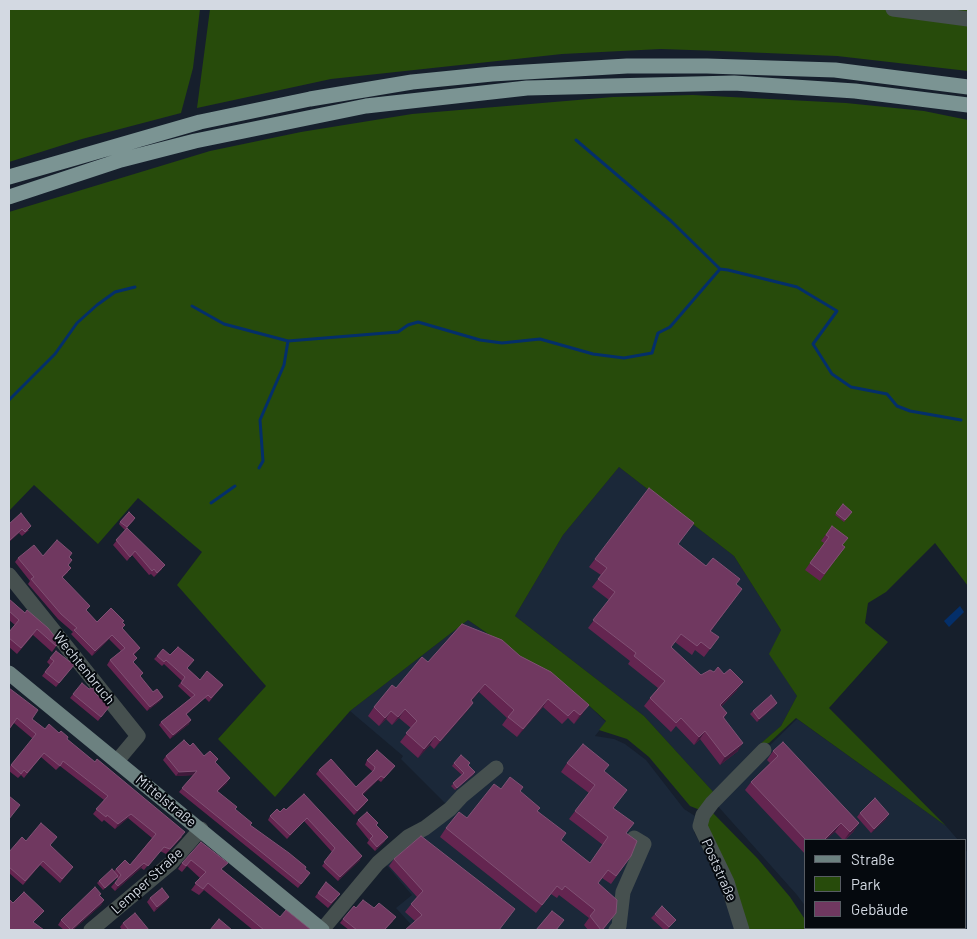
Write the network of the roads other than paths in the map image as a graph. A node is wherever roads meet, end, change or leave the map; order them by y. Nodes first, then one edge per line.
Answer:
1 (893, 9) edge
2 (968, 19) edge
3 (968, 87) edge
4 (968, 105) edge
5 (9, 177) edge
6 (9, 196) edge
7 (9, 575) edge
8 (9, 673) edge
9 (764, 750) dead end
10 (117, 761) junction
11 (496, 768) dead end
12 (201, 829) junction
13 (634, 838) edge
14 (92, 930) edge
15 (322, 930) edge
16 (616, 930) edge
17 (742, 930) edge

1 - 2 street
3 - 5 highway
4 - 6 highway
7 - 10 street, Wechtenbruch
8 - 10 main road, Mittelstraße
9 - 17 street, Poststraße
10 - 12 main road, Mittelstraße
11 - 15 street, Mittelstraße
12 - 14 street, Lemper Straße
12 - 15 main road, Mittelstraße
13 - 16 street

